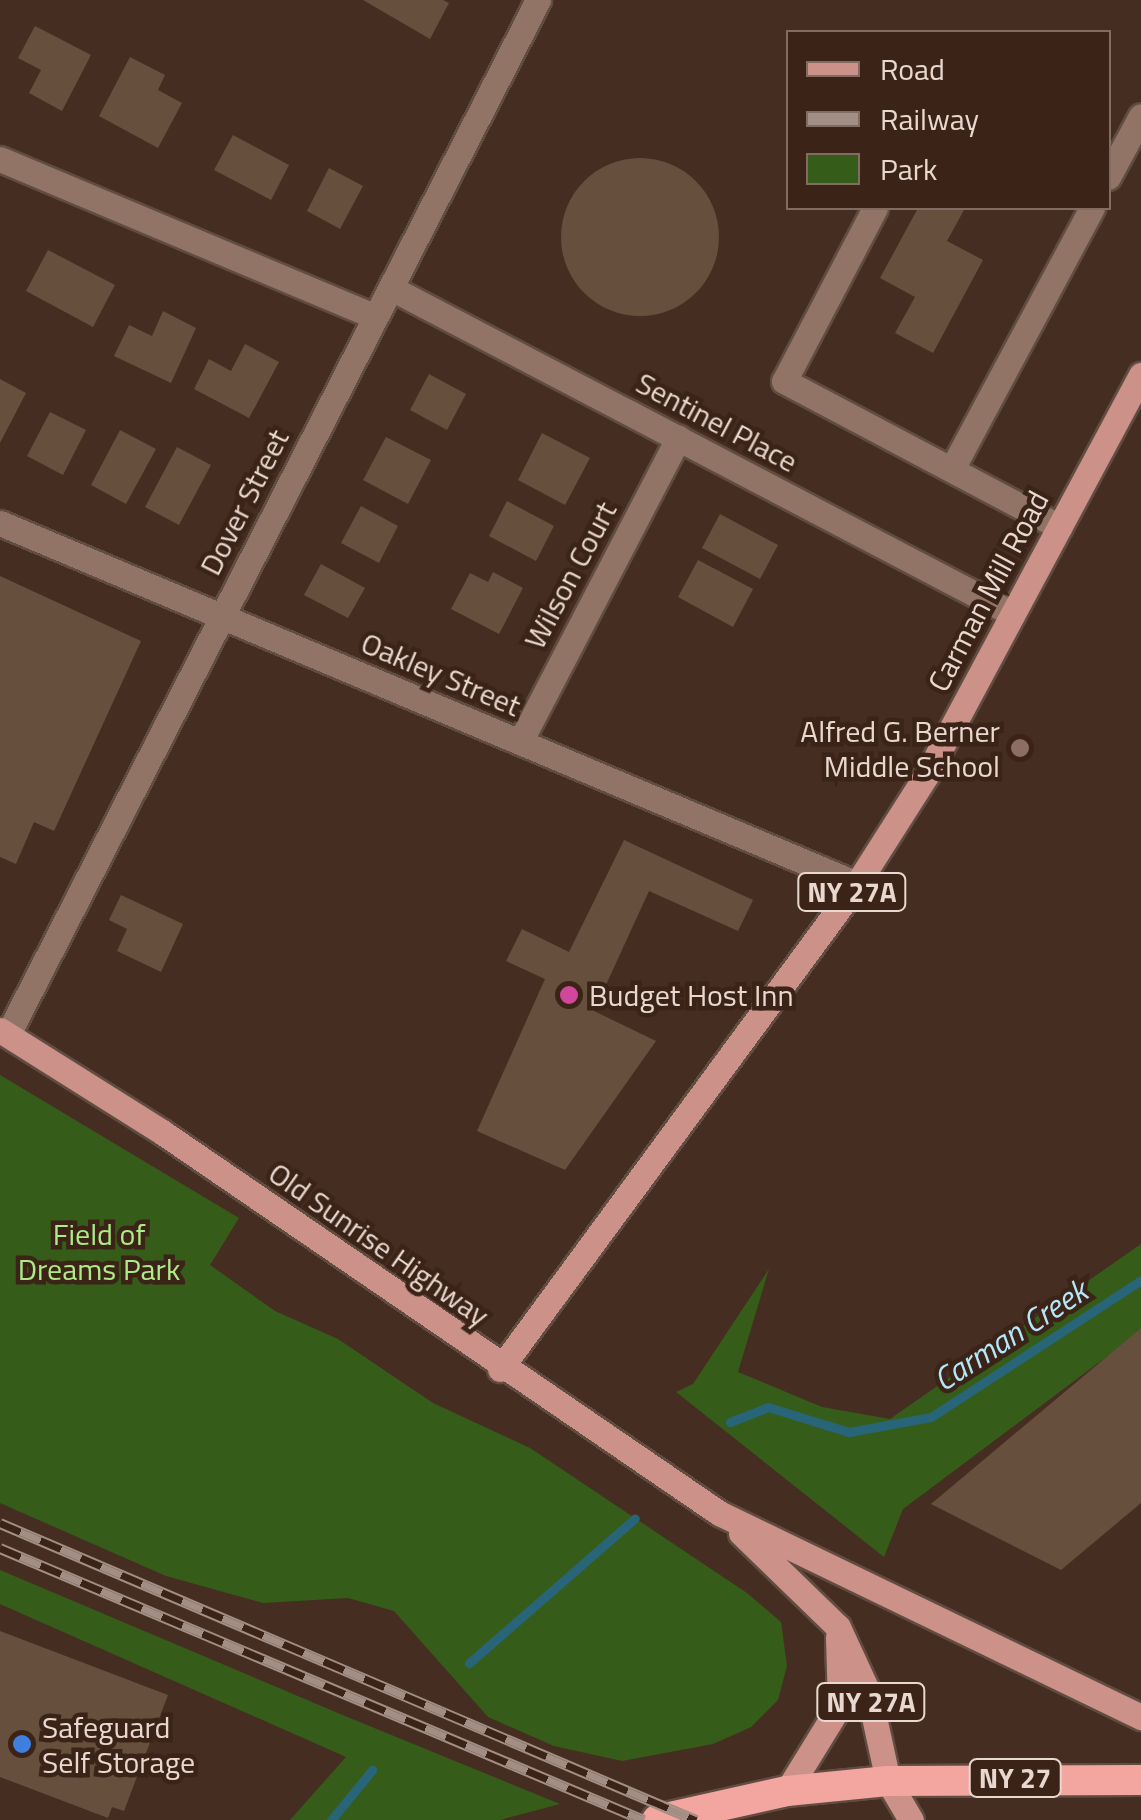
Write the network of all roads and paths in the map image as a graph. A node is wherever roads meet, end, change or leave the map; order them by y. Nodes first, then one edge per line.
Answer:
1 (538, 0) edge
2 (1141, 116) edge
3 (0, 159) edge
4 (1111, 171) edge
5 (874, 210) edge
6 (1091, 210) edge
7 (390, 288) junction
8 (375, 317) junction
9 (1141, 375) edge
10 (678, 438) junction
11 (953, 467) junction
12 (0, 524) edge
13 (1060, 527) junction
14 (1013, 614) junction
15 (221, 618) junction
16 (520, 742) junction
17 (857, 884) junction
18 (4, 1032) edge
19 (500, 1369) junction
20 (719, 1513) junction
21 (838, 1628) junction
22 (1141, 1716) edge
23 (1141, 1780) edge
24 (888, 1781) junction
25 (787, 1791) junction
26 (736, 1800) junction
27 (657, 1820) edge
28 (700, 1820) edge
29 (910, 1820) edge

1 - 7 street, Dover Street
2 - 4 street
3 - 8 street
5 - 11 street
6 - 11 street
7 - 8 street, Dover Street
7 - 10 street, Sentinel Place
8 - 15 street, Dover Street
9 - 13 main road, Carman Mill Road / NY 27A
10 - 14 street, Sentinel Place
10 - 16 street, Wilson Court
11 - 13 street
12 - 15 street, Oakley Street
13 - 14 main road, Carman Mill Road / NY 27A
14 - 17 main road, Carman Mill Road / NY 27A
15 - 16 street, Oakley Street
15 - 18 street, Dover Street
16 - 17 street, Oakley Street
17 - 19 main road, Carman Mill Road / NY 27A
18 - 19 main road, Old Sunrise Highway
19 - 20 main road, Old Sunrise Highway / NY 27A
20 - 21 main road, Old Sunrise Highway / NY 27A
20 - 22 main road, Old Sunrise Highway / NY 27A
21 - 24 main road, Old Sunrise Highway / NY 27A
21 - 25 main road
23 - 24 highway, NY 27
24 - 25 highway, NY 27
24 - 29 main road, Old Sunrise Highway / NY 27A
25 - 26 highway, NY 27
26 - 27 highway, NY 27
26 - 28 highway

